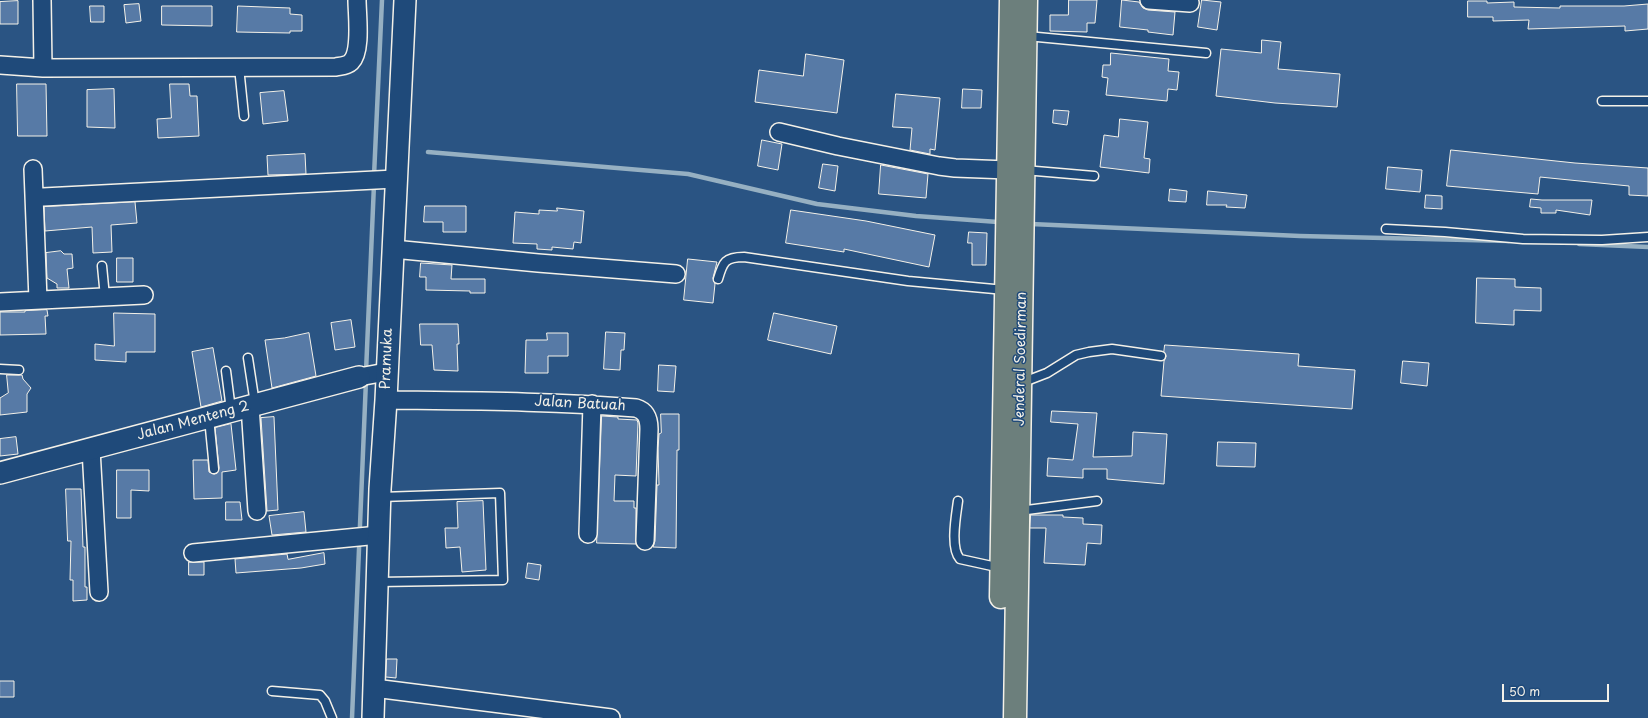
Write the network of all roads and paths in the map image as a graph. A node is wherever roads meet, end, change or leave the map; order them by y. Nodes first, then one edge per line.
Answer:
1 (42, 0) edge
2 (356, 0) edge
3 (404, 0) edge
4 (1010, 0) edge
5 (1026, 0) edge
6 (1149, 0) edge
7 (1190, 3) dead end
8 (1026, 36) junction
9 (1206, 53) dead end
10 (0, 65) edge
11 (239, 67) junction
12 (44, 68) junction
13 (1602, 101) dead end
14 (1648, 101) edge
15 (244, 116) dead end
16 (779, 132) dead end
17 (33, 169) dead end
18 (1016, 170) junction
19 (1094, 176) dead end
20 (387, 180) junction
21 (43, 197) dead end
22 (1386, 229) dead end
23 (1648, 237) edge
24 (393, 249) junction
25 (102, 266) dead end
26 (676, 274) dead end
27 (718, 279) dead end
28 (1006, 290) junction
29 (144, 295) dead end
30 (105, 297) junction
31 (38, 300) junction
32 (0, 302) edge
33 (1161, 356) dead end
34 (248, 358) dead end
35 (0, 369) edge
36 (19, 370) dead end
37 (226, 371) dead end
38 (373, 374) junction
39 (1021, 384) junction
40 (386, 400) junction
41 (592, 404) junction
42 (245, 407) junction
43 (209, 418) junction
44 (1012, 440) junction
45 (91, 449) junction
46 (214, 468) dead end
47 (0, 473) edge
48 (380, 497) junction
49 (958, 501) dead end
50 (1097, 501) dead end
51 (257, 511) dead end
52 (1018, 511) junction
53 (588, 534) dead end
54 (372, 536) junction
55 (645, 541) dead end
56 (193, 553) dead end
57 (1002, 569) junction
58 (377, 582) junction
59 (99, 592) dead end
60 (374, 688) junction
61 (272, 691) dead end
62 (332, 718) edge
63 (373, 718) edge
64 (611, 718) edge
65 (1000, 718) edge
66 (1015, 718) edge

1 - 12 street
2 - 11 street
3 - 20 street, Pramuka
4 - 18 highway, Jenderal Soedirman
5 - 8 highway, Jenderal Soedirman
6 - 7 street
8 - 9 lane
8 - 18 highway, Jenderal Soedirman
10 - 12 street
11 - 12 street
11 - 15 lane
13 - 14 lane
16 - 18 street
17 - 31 street
18 - 19 lane
18 - 28 highway, Jenderal Soedirman
18 - 39 highway, Jenderal Soedirman
20 - 21 street
20 - 24 street, Pramuka
22 - 23 lane
24 - 26 street
24 - 38 street, Pramuka
25 - 30 lane
27 - 28 lane
28 - 44 highway, Jenderal Soedirman
29 - 30 street
30 - 31 street
31 - 32 street
33 - 39 lane
34 - 42 lane
35 - 36 lane
37 - 42 lane
38 - 40 street, Pramuka
38 - 42 street, Jalan Menteng 2
39 - 44 highway, Jenderal Soedirman
40 - 41 street, Jalan Batuah
40 - 48 street, Pramuka
41 - 53 street
41 - 55 street, Jalan Batuah
42 - 43 street, Jalan Menteng 2
42 - 51 street
43 - 45 street, Jalan Menteng 2
43 - 46 lane
44 - 52 highway, Jenderal Soedirman
44 - 57 highway, Jenderal Soedirman
45 - 47 street, Jalan Menteng 2
45 - 59 street
48 - 54 street, Pramuka
48 - 58 lane
49 - 57 lane
50 - 52 lane
52 - 66 highway, Jenderal Soedirman
54 - 56 street
54 - 58 street, Pramuka
57 - 65 highway, Jenderal Soedirman
58 - 60 street, Pramuka
60 - 63 street, Pramuka
60 - 64 street
61 - 62 lane

